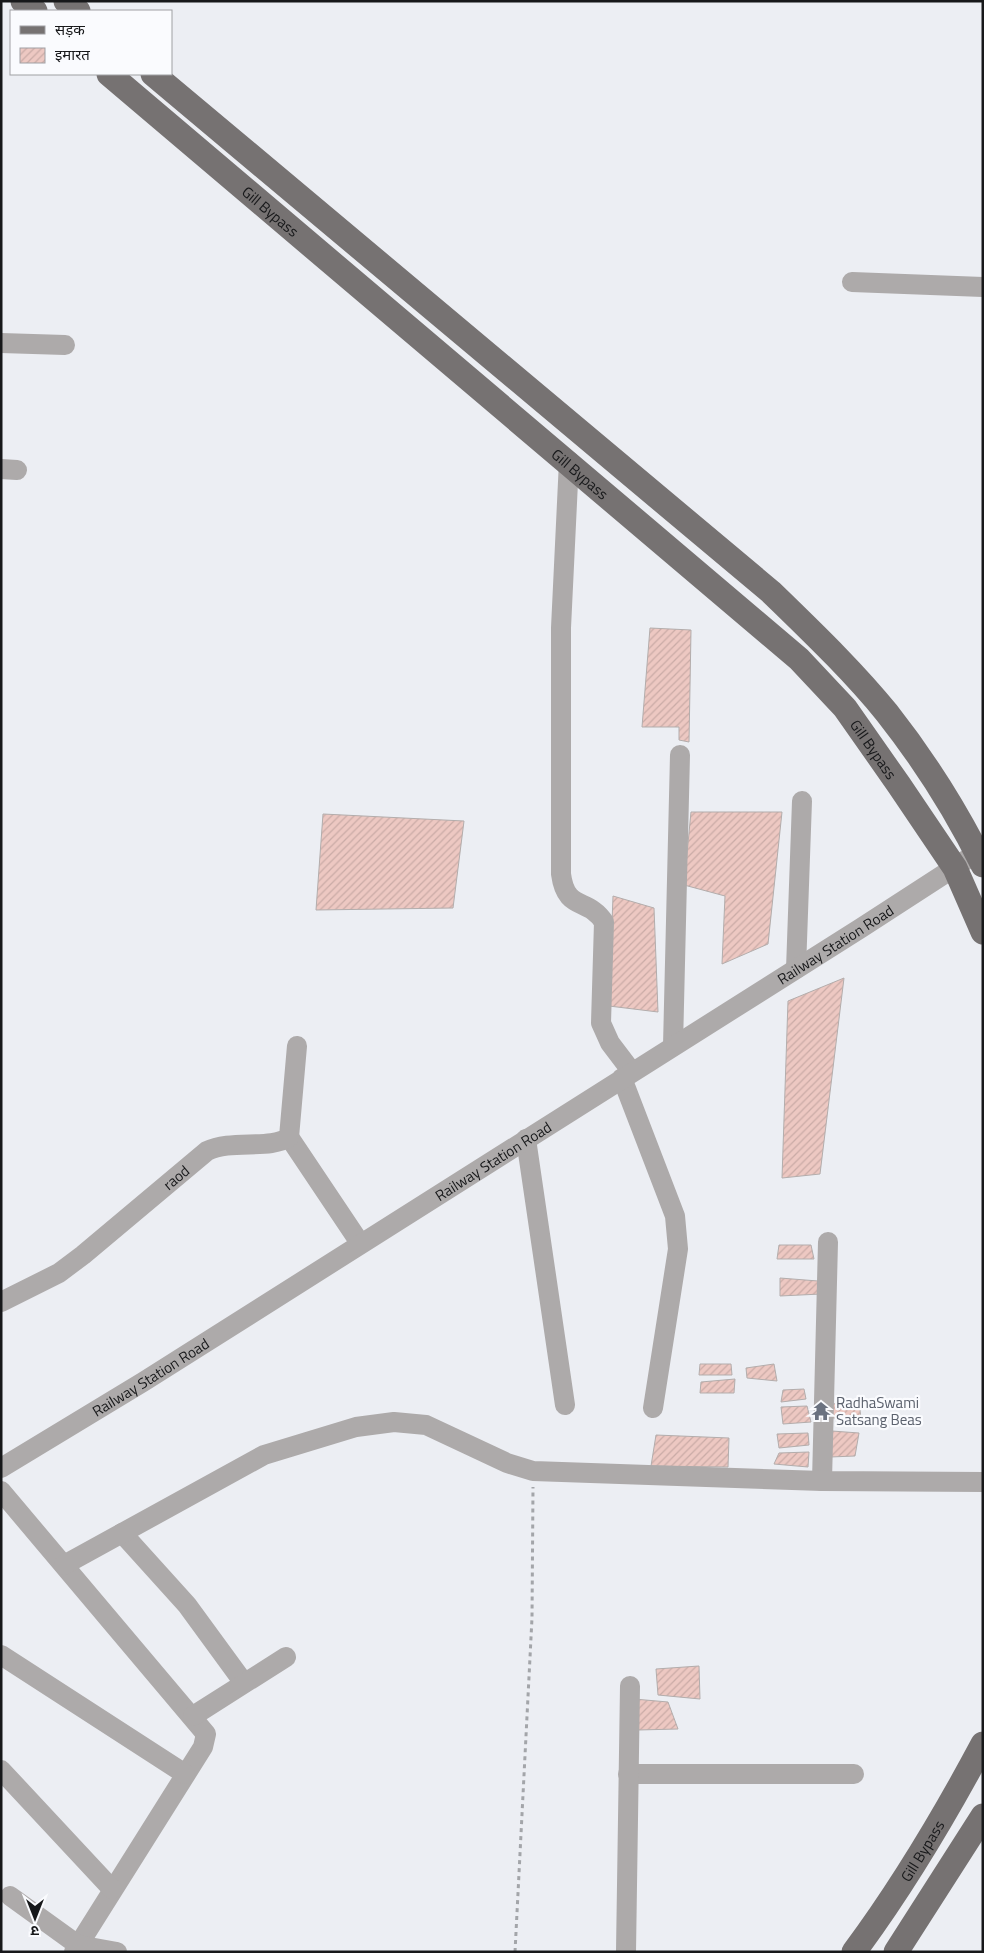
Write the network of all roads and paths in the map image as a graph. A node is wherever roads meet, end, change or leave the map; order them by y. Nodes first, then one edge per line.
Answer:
1 (23, 1) edge
2 (66, 1) edge
3 (34, 10) edge
4 (77, 10) edge
5 (110, 75) edge
6 (154, 75) edge
7 (852, 282) dead end
8 (983, 287) edge
9 (1, 343) edge
10 (65, 345) dead end
11 (569, 461) junction
12 (680, 755) dead end
13 (802, 801) dead end
14 (981, 856) edge
15 (955, 868) junction
16 (983, 932) edge
17 (796, 969) junction
18 (297, 1046) dead end
19 (673, 1046) junction
20 (627, 1075) junction
21 (289, 1137) junction
22 (526, 1139) junction
23 (828, 1242) dead end
24 (360, 1243) junction
25 (1, 1302) edge
26 (565, 1406) dead end
27 (653, 1408) dead end
28 (1, 1468) edge
29 (534, 1471) junction
30 (822, 1480) junction
31 (983, 1482) edge
32 (1, 1491) edge
33 (122, 1533) junction
34 (64, 1565) junction
35 (1, 1655) edge
36 (286, 1657) dead end
37 (244, 1683) junction
38 (630, 1686) dead end
39 (193, 1716) junction
40 (983, 1744) edge
41 (1, 1770) edge
42 (185, 1774) junction
43 (628, 1774) junction
44 (854, 1774) dead end
45 (983, 1816) edge
46 (112, 1889) junction
47 (10, 1896) dead end
48 (76, 1948) edge
49 (117, 1952) edge
50 (515, 1952) edge
51 (626, 1952) edge
52 (854, 1952) edge
53 (896, 1952) edge

1 - 3 main road
2 - 4 main road
5 - 11 main road, Gill Bypass
6 - 14 main road, Gill Bypass
7 - 8 street
9 - 10 street
11 - 15 main road, Gill Bypass
11 - 20 street
12 - 19 street
13 - 17 street
14 - 15 street, Railway Station Road
15 - 16 main road, Gill Bypass
15 - 17 street, Railway Station Road
17 - 19 street, Railway Station Road
18 - 21 street
19 - 20 street, Railway Station Road
20 - 22 street, Railway Station Road
20 - 27 street
21 - 24 street
21 - 25 street, raod
22 - 24 street, Railway Station Road
22 - 26 street
23 - 30 street
24 - 28 street, Railway Station Road
29 - 30 street
29 - 33 street
29 - 50 path
30 - 31 street
32 - 34 street
33 - 34 street
33 - 37 street
34 - 39 street
35 - 42 street
36 - 37 street
37 - 39 street
38 - 43 street
39 - 42 street
40 - 52 main road, Gill Bypass
41 - 46 street
42 - 46 street
43 - 44 street
43 - 51 street
45 - 53 main road, Gill Bypass
46 - 48 street
47 - 48 street
48 - 49 street

